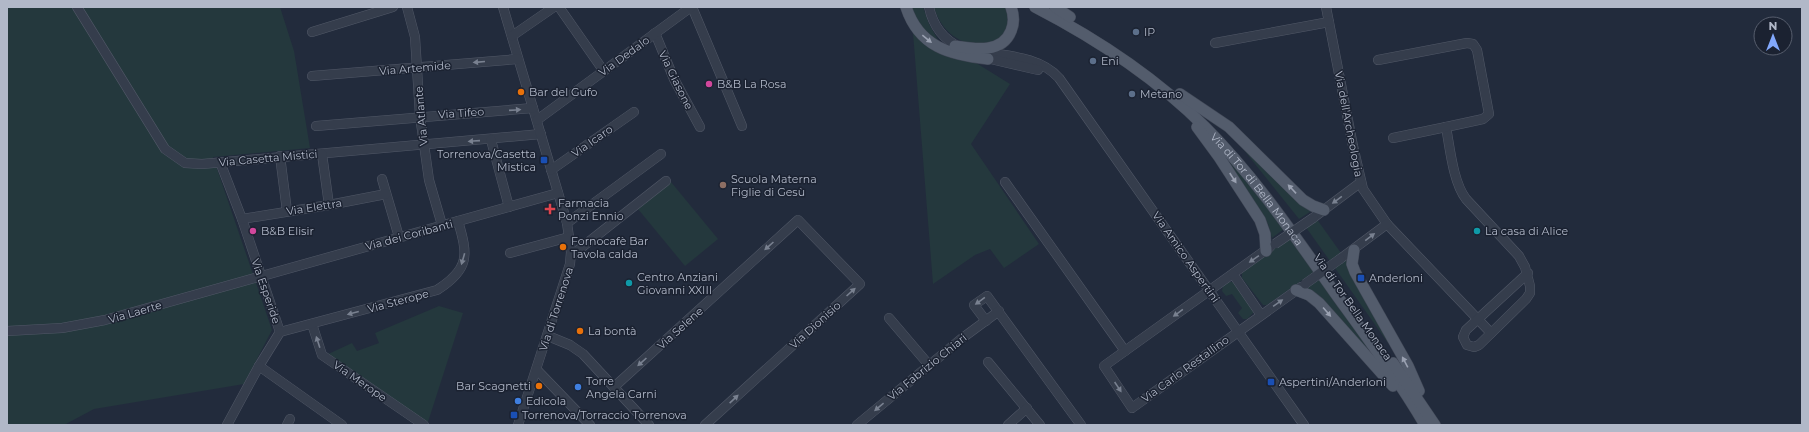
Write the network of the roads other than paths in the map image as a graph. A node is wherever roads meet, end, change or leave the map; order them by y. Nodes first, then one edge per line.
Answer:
1 (77, 7) edge
2 (393, 7) edge
3 (407, 7) edge
4 (503, 7) edge
5 (554, 7) edge
6 (559, 7) edge
7 (692, 7) edge
8 (906, 7) edge
9 (929, 7) edge
10 (1011, 7) edge
11 (1035, 7) edge
12 (1051, 7) edge
13 (1055, 7) edge
14 (1326, 7) edge
15 (1070, 18) junction
16 (1329, 22) junction
17 (312, 32) dead end
18 (655, 33) junction
19 (512, 36) junction
20 (1215, 43) dead end
21 (955, 46) junction
22 (518, 59) junction
23 (988, 59) junction
24 (1378, 60) dead end
25 (417, 67) junction
26 (604, 70) junction
27 (312, 76) dead end
28 (1068, 89) junction
29 (1178, 98) junction
30 (533, 108) junction
31 (634, 112) dead end
32 (420, 116) junction
33 (537, 120) junction
34 (316, 126) dead end
35 (742, 126) dead end
36 (700, 127) dead end
37 (1446, 127) junction
38 (541, 134) junction
39 (1393, 138) dead end
40 (491, 140) junction
41 (424, 145) junction
42 (322, 154) junction
43 (662, 154) dead end
44 (280, 156) junction
45 (220, 162) junction
46 (551, 170) junction
47 (382, 179) dead end
48 (666, 181) dead end
49 (1005, 182) dead end
50 (1361, 182) junction
51 (558, 193) junction
52 (386, 194) junction
53 (329, 205) junction
54 (510, 207) junction
55 (1324, 210) junction
56 (287, 211) junction
57 (242, 219) junction
58 (798, 220) joint
59 (458, 221) junction
60 (566, 223) junction
61 (1387, 224) junction
62 (442, 225) junction
63 (399, 237) junction
64 (569, 237) junction
65 (1270, 248) junction
66 (1354, 250) junction
67 (510, 253) dead end
68 (572, 255) junction
69 (1233, 274) junction
70 (1528, 274) junction
71 (260, 276) junction
72 (1300, 287) junction
73 (1210, 290) junction
74 (999, 311) junction
75 (1261, 315) junction
76 (889, 318) dead end
77 (1478, 319) junction
78 (986, 321) junction
79 (312, 324) junction
80 (7, 331) edge
81 (1238, 331) junction
82 (280, 332) junction
83 (1491, 333) junction
84 (548, 336) junction
85 (1125, 351) junction
86 (988, 362) dead end
87 (929, 365) junction
88 (259, 366) junction
89 (537, 370) junction
90 (614, 387) junction
91 (1027, 408) junction
92 (1425, 418) edge
93 (227, 425) edge
94 (342, 425) edge
95 (424, 425) edge
96 (518, 425) edge
97 (590, 425) edge
98 (649, 425) edge
99 (705, 425) edge
100 (857, 425) edge
101 (1008, 425) edge
102 (1040, 425) edge
103 (1081, 425) edge
104 (1304, 425) edge
105 (1435, 425) edge

1 - 45 street, Via Casetta Mistici
2 - 17 street
3 - 25 street, Via Atlante
4 - 19 street, Via di Torrenova
5 - 19 street
6 - 26 street
7 - 18 street, Via Dedalo
7 - 35 street
8 -> 23 main road
9 - 21 street, Via Amico Aspertini
10 - 21 main road
11 - 29 main road
12 - 15 main road, Via di Tor Bella Monaca
13 - 15 main road
14 - 16 street, Via dell'Archeologia
15 - 29 main road, Via di Tor Bella Monaca
16 - 20 street
16 - 50 street, Via dell'Archeologia
18 - 26 street, Via Dedalo
18 - 36 street, Via Giasone
19 - 22 street, Via di Torrenova
21 - 23 street, Via Amico Aspertini
21 - 28 street, Via Amico Aspertini
22 -> 25 street, Via Artemide
22 - 30 street, Via di Torrenova
23 - 28 street, Via Amico Aspertini
24 - 37 street
25 - 27 street, Via Artemide
25 - 32 street, Via Atlante
26 - 33 street, Via Dedalo
28 - 73 street, Via Amico Aspertini
55 -> 29 main road
29 -> 65 main road
29 - 92 main road, Via di Tor Bella Monaca
32 -> 30 street, Via Tifeo
30 - 33 street, Via di Torrenova
31 - 46 street, Via Icaro
32 - 34 street, Via Tifeo
32 - 41 street, Via Atlante
33 - 38 street, Via di Torrenova
37 - 39 street
37 - 70 street
38 - 40 street, Via Casetta Mistici
38 - 46 street, Via di Torrenova
40 -> 41 street, Via Casetta Mistici
40 - 54 street
41 - 42 street, Via Casetta Mistici
41 - 62 street, Via Atlante
42 - 44 street, Via Casetta Mistici
42 - 53 street
43 - 60 street
44 - 45 street, Via Casetta Mistici
44 - 56 street
45 - 57 street, Via Esperide
46 - 51 street, Via di Torrenova
47 - 52 street
48 - 68 street
49 - 85 street
50 -> 55 street
50 - 61 street, Via dell'Archeologia
51 - 54 street, Via dei Coribanti
51 - 60 street, Via di Torrenova
52 - 53 street, Via Elettra
52 - 63 street
53 - 56 street, Via Elettra
54 - 59 street, Via dei Coribanti
55 - 65 street, bridge
56 - 57 street, Via Elettra
57 - 71 street, Via Esperide
58 -> 90 street, Via Selene
99 -> 58 street, Via Dionisio
59 - 62 street, Via dei Coribanti
59 -> 79 street, Via Sterope
60 - 64 street, Via di Torrenova
66 -> 61 street, Via Carlo Restallino
61 - 77 street, Via dell'Archeologia
62 - 63 street, Via dei Coribanti
63 - 71 street, Via dei Coribanti
64 - 67 street
64 - 68 street, Via di Torrenova
65 -> 69 street
66 - 72 street, Via Carlo Restallino, bridge
92 -> 66 main road
68 - 84 street, Via di Torrenova
69 - 73 street
69 - 75 street
70 - 77 street
70 - 83 street
71 - 80 street, Via Laerte
71 - 82 street, Via Esperide
75 -> 72 street, Via Carlo Restallino
72 -> 92 main road
73 - 81 street, Via Amico Aspertini
73 -> 85 street
74 - 78 street, Via Fabrizio Chiari
74 -> 78 street
74 - 103 street
75 - 81 street, Via Carlo Restallino
76 - 87 street
77 - 83 street, Via dell'Archeologia
77 - 83 street
78 - 87 street, Via Fabrizio Chiari
79 - 82 street, Via Sterope
95 -> 79 street, Via Merope
85 -> 81 street, Via Carlo Restallino
81 - 104 street, Via Amico Aspertini
82 - 88 street, Via Esperide
84 - 89 street, Via di Torrenova
84 - 90 street
86 - 91 street
87 -> 100 street, Via Fabrizio Chiari
88 - 93 street, Via Esperide
88 - 94 street
89 - 96 street, Via di Torrenova
89 - 97 street
90 - 98 street
91 - 101 street
91 - 102 street
92 - 105 main road, Via di Tor Bella Monaca

